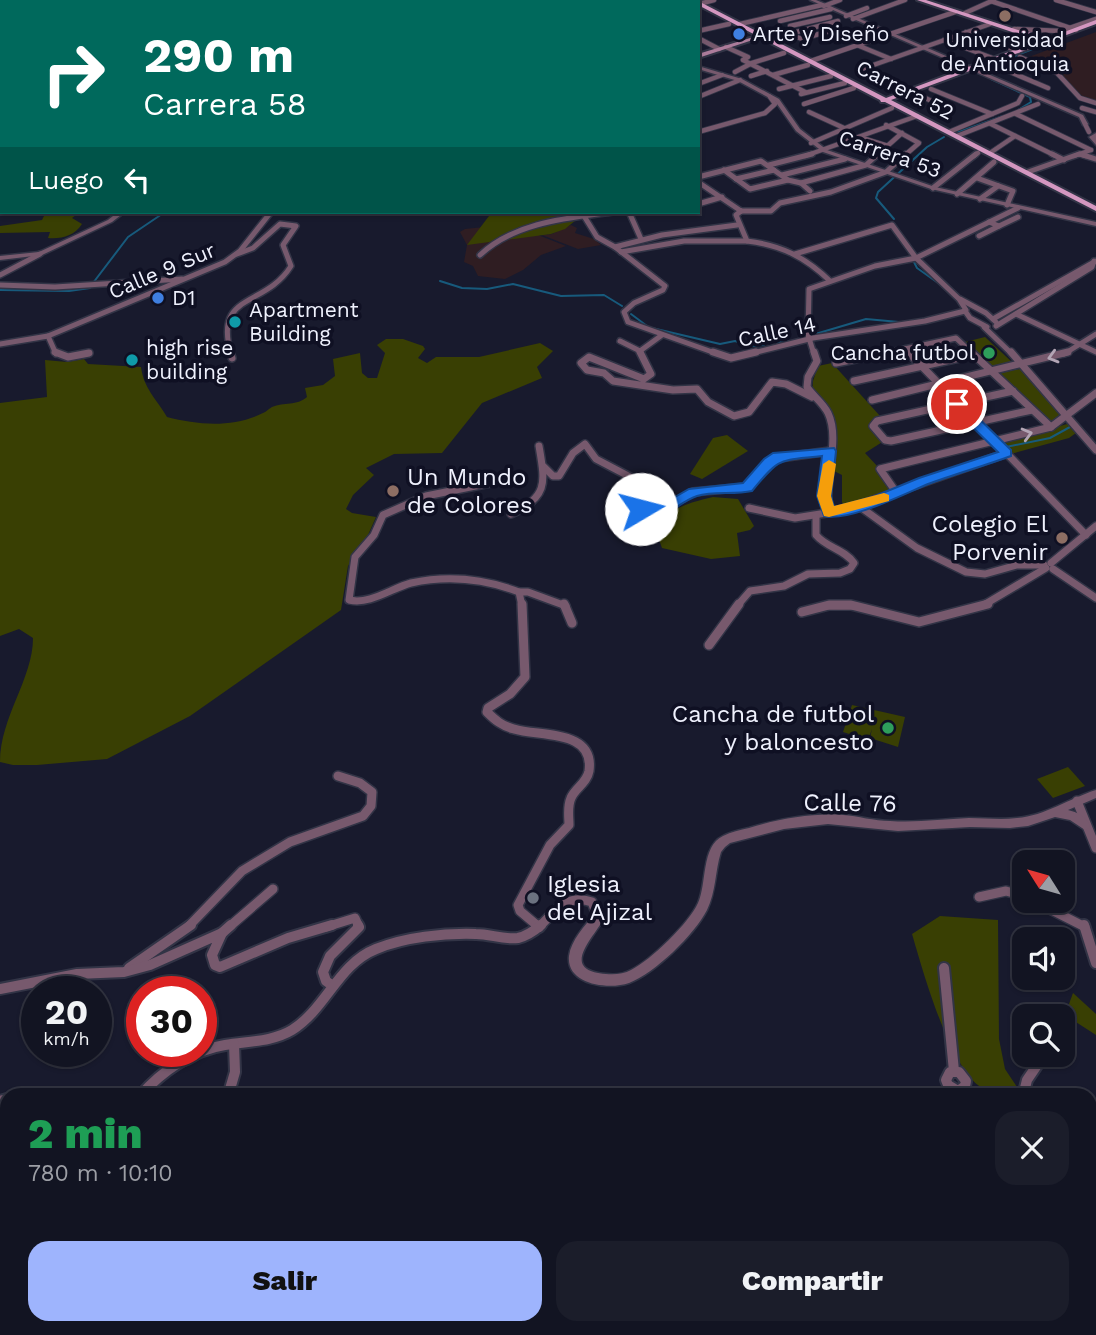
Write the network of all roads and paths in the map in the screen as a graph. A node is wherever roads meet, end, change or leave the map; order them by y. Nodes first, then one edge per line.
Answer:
1 (813, 0) edge
2 (841, 0) edge
3 (890, 0) edge
4 (905, 0) edge
5 (914, 0) edge
6 (920, 0) edge
7 (927, 0) edge
8 (1056, 0) edge
9 (992, 1) edge
10 (700, 4) edge
11 (700, 5) edge
12 (823, 5) junction
13 (831, 9) junction
14 (819, 12) junction
15 (953, 12) junction
16 (1096, 12) edge
17 (965, 13) junction
18 (846, 16) junction
19 (830, 17) junction
20 (853, 19) junction
21 (1095, 22) edge
22 (729, 24) junction
23 (740, 24) junction
24 (827, 24) junction
25 (988, 24) junction
26 (790, 26) junction
27 (700, 31) edge
28 (798, 31) junction
29 (967, 32) junction
30 (1074, 32) junction
31 (888, 34) junction
32 (1021, 34) junction
33 (762, 36) junction
34 (754, 38) junction
35 (1054, 38) junction
36 (700, 39) edge
37 (944, 40) junction
38 (707, 43) junction
39 (700, 44) edge
40 (857, 45) junction
41 (1033, 46) junction
42 (723, 48) junction
43 (920, 48) junction
44 (784, 53) junction
45 (1019, 54) junction
46 (700, 55) edge
47 (891, 59) junction
48 (752, 63) junction
49 (809, 63) junction
50 (994, 65) junction
51 (700, 68) edge
52 (862, 69) dead end
53 (767, 71) junction
54 (735, 72) dead end
55 (974, 72) junction
56 (722, 75) junction
57 (773, 75) junction
58 (751, 76) dead end
59 (831, 76) junction
60 (993, 77) junction
61 (779, 78) junction
62 (740, 80) junction
63 (767, 82) dead end
64 (700, 83) edge
65 (845, 83) junction
66 (792, 85) junction
67 (854, 88) junction
68 (1048, 88) dead end
69 (779, 89) dead end
70 (931, 89) junction
71 (805, 92) junction
72 (798, 94) dead end
73 (917, 94) junction
74 (700, 96) edge
75 (770, 97) junction
76 (1023, 97) junction
77 (1037, 103) junction
78 (1096, 103) edge
79 (804, 104) dead end
80 (888, 104) junction
81 (1082, 108) dead end
82 (948, 109) dead end
83 (768, 111) junction
84 (809, 112) dead end
85 (1096, 112) edge
86 (787, 113) junction
87 (992, 114) junction
88 (1016, 114) junction
89 (914, 117) junction
90 (991, 124) junction
91 (1085, 124) junction
92 (886, 125) junction
93 (1096, 127) edge
94 (844, 128) junction
95 (700, 131) edge
96 (949, 132) junction
97 (902, 133) junction
98 (957, 136) junction
99 (1015, 136) junction
100 (859, 137) junction
101 (1093, 137) edge
102 (811, 143) junction
103 (845, 143) junction
104 (888, 146) junction
105 (1091, 150) junction
106 (825, 151) junction
107 (978, 153) junction
108 (990, 153) junction
109 (1079, 154) junction
110 (878, 155) junction
111 (845, 159) junction
112 (1096, 159) edge
113 (1064, 160) junction
114 (994, 162) junction
115 (866, 165) junction
116 (769, 166) junction
117 (724, 170) junction
118 (774, 170) junction
119 (851, 170) junction
120 (1028, 172) junction
121 (782, 175) junction
122 (832, 175) junction
123 (892, 175) junction
124 (700, 178) edge
125 (862, 178) dead end
126 (977, 178) junction
127 (736, 179) junction
128 (700, 180) edge
129 (788, 180) junction
130 (844, 183) dead end
131 (801, 184) junction
132 (998, 186) junction
133 (933, 188) junction
134 (810, 191) dead end
135 (957, 194) junction
136 (722, 197) junction
137 (980, 199) junction
138 (700, 203) edge
139 (1007, 205) junction
140 (1017, 208) junction
141 (741, 211) junction
142 (1096, 211) edge
143 (119, 214) edge
144 (269, 214) edge
145 (598, 214) edge
146 (630, 214) edge
147 (584, 216) junction
148 (1018, 217) dead end
149 (989, 222) junction
150 (1096, 224) edge
151 (737, 225) junction
152 (999, 226) junction
153 (979, 236) dead end
154 (641, 239) junction
155 (747, 242) junction
156 (615, 247) junction
157 (621, 252) junction
158 (40, 254) junction
159 (237, 254) junction
160 (795, 254) junction
161 (480, 255) dead end
162 (0, 258) edge
163 (916, 258) junction
164 (1095, 264) edge
165 (0, 275) edge
166 (830, 281) junction
167 (172, 282) junction
168 (0, 285) edge
169 (960, 299) junction
170 (976, 308) junction
171 (966, 311) junction
172 (1016, 314) junction
173 (945, 316) junction
174 (970, 318) junction
175 (995, 323) junction
176 (984, 327) junction
177 (1096, 334) edge
178 (662, 335) junction
179 (48, 336) junction
180 (809, 339) junction
181 (999, 339) junction
182 (620, 341) dead end
183 (0, 344) edge
184 (1081, 344) junction
185 (905, 349) junction
186 (640, 351) junction
187 (89, 352) dead end
188 (1096, 352) edge
189 (973, 355) junction
190 (232, 358) dead end
191 (836, 363) dead end
192 (1023, 365) junction
193 (921, 366) junction
194 (992, 372) junction
195 (854, 381) dead end
196 (938, 384) junction
197 (1013, 391) junction
198 (1096, 393) edge
199 (813, 397) junction
200 (872, 400) dead end
201 (957, 404) junction
202 (1032, 410) junction
203 (1067, 416) junction
204 (976, 422) junction
205 (1051, 427) junction
206 (998, 442) junction
207 (540, 446) dead end
208 (1096, 450) edge
209 (830, 451) junction
210 (1007, 453) junction
211 (544, 467) junction
212 (500, 481) dead end
213 (896, 492) junction
214 (859, 506) junction
215 (749, 508) dead end
216 (829, 512) junction
217 (511, 514) dead end
218 (816, 516) junction
219 (1096, 526) edge
220 (1086, 535) junction
221 (1049, 566) junction
222 (519, 592) junction
223 (1096, 598) edge
224 (802, 612) dead end
225 (572, 623) dead end
226 (709, 645) dead end
227 (338, 776) dead end
228 (1096, 794) edge
229 (1077, 801) junction
230 (1056, 813) junction
231 (1086, 829) junction
232 (1096, 848) edge
233 (273, 889) dead end
234 (1012, 893) edge
235 (979, 897) dead end
236 (1062, 914) edge
237 (598, 918) joint
238 (539, 927) junction
239 (222, 933) junction
240 (1096, 963) edge
241 (944, 968) dead end
242 (124, 972) junction
243 (333, 986) junction
244 (0, 989) edge
245 (234, 1044) junction
246 (1036, 1067) edge
247 (148, 1088) edge
248 (230, 1088) edge
249 (963, 1088) edge
250 (1025, 1088) edge

1 - 12 street
2 - 12 street
3 - 18 street
4 - 20 street
5 - 15 main road
6 - 15 main road
7 - 17 main road
8 - 16 street
9 - 17 street
9 - 30 street
10 - 23 main road, Carrera 52
11 - 22 main road, Carrera 52
12 - 13 street
12 - 23 street
13 - 14 street
13 - 18 street
14 - 19 street
14 - 26 street
15 - 25 main road
15 - 31 street
17 - 30 main road
18 - 20 street
19 - 24 street
19 - 26 street
20 - 31 street
21 - 30 main road
22 - 27 street
22 - 34 main road, Carrera 52
23 - 33 main road, Carrera 52
24 - 28 street
24 - 28 street
25 - 29 street
25 - 32 main road
25 - 41 main road
26 - 28 street
29 - 37 street
29 - 45 street
30 - 35 main road
30 - 45 main road
31 - 40 street
31 - 43 street
32 - 35 main road
32 - 41 main road
33 - 34 main road
33 - 49 main road, Carrera 52
34 - 42 main road
34 - 44 main road, Carrera 52
35 - 41 main road
36 - 38 street
37 - 43 street
37 - 50 street
38 - 39 street
38 - 42 street
40 - 47 street
40 - 49 street
41 - 45 main road
42 - 46 main road
42 - 48 street
43 - 47 street
43 - 55 street
44 - 48 street
44 - 49 main road, Carrera 52
45 - 50 main road
45 - 78 street
47 - 52 street
48 - 53 street
48 - 54 street
49 - 57 street
49 - 59 main road, Carrera 52
49 - 80 main road, Carrera 52
50 - 55 main road
50 - 60 street
50 - 68 street
51 - 56 street, Carrera 53
53 - 57 street
53 - 58 street
55 - 60 street
55 - 70 main road
55 - 76 street
55 - 80 main road
56 - 62 street, Carrera 53
56 - 64 street
57 - 61 street
59 - 65 main road, Carrera 52
59 - 66 street
60 - 91 street
61 - 63 street
61 - 66 street
62 - 74 street
62 - 75 street, Carrera 53
65 - 67 main road, Carrera 52
65 - 71 street
66 - 69 street
66 - 71 street
67 - 79 street
67 - 80 main road, Carrera 52
70 - 73 main road
70 - 87 street
71 - 72 street
73 - 80 main road
73 - 82 street
75 - 83 street
75 - 86 street, Carrera 53
76 - 77 street
76 - 87 street
77 - 88 street
77 - 91 street
80 - 89 main road, Carrera 52
80 - 94 street
81 - 85 street
83 - 86 street
83 - 95 street
84 - 94 street
86 - 102 street, Carrera 53
87 - 96 street
88 - 90 street
88 - 105 street
89 - 92 street
89 - 96 main road, Carrera 52
89 - 107 main road, Carrera 52
90 - 98 street
90 - 99 street
91 - 93 street
91 - 101 street
92 - 97 street
92 - 100 street
94 - 102 street
96 - 98 main road, Carrera 52
97 - 104 street
97 - 123 street
98 - 108 main road, Carrera 52
99 - 108 street
99 - 113 street
100 - 103 street
100 - 104 street
102 - 106 street, Carrera 53
103 - 106 street
103 - 110 street
104 - 110 street
105 - 109 street
105 - 112 street
106 - 111 street, Carrera 53
106 - 116 street
107 - 114 main road, Carrera 52
107 - 133 street
108 - 120 main road, Carrera 52
109 - 112 street
109 - 113 street
110 - 115 street
111 - 115 street, Carrera 53
111 - 121 street
113 - 120 street
114 - 126 street
114 - 142 main road, Carrera 52
115 - 119 street
115 - 123 street, Carrera 53
116 - 117 street
116 - 118 street
117 - 124 street
117 - 127 street
118 - 121 street
118 - 127 street
119 - 122 street
119 - 125 street
120 - 142 main road, Carrera 52
121 - 129 street
122 - 130 street
122 - 131 street
123 - 133 street, Carrera 53
123 - 141 street
126 - 132 street
126 - 135 street
127 - 129 street
128 - 136 street
129 - 131 street
131 - 134 street
132 - 137 street
132 - 139 street
133 - 135 street, Carrera 53
135 - 137 street, Carrera 53
136 - 138 street
136 - 141 street
137 - 139 street, Carrera 53
139 - 140 street, Carrera 53
140 - 149 street
140 - 150 street, Carrera 53
141 - 151 street
143 - 158 street
144 - 159 street, Calle 9 Sur
145 - 147 street
146 - 154 street
147 - 156 street
147 - 161 street
148 - 152 street
149 - 152 street
149 - 163 street
151 - 154 street
151 - 155 street
152 - 153 street
154 - 156 street
155 - 157 street
155 - 160 street
156 - 157 street
157 - 178 street, Calle 14
158 - 162 street
158 - 165 street
159 - 167 street, Calle 9 Sur
159 - 190 street
160 - 163 street
160 - 166 street
163 - 166 street
163 - 169 street
164 - 172 street
164 - 175 street
166 - 180 street
167 - 168 street
167 - 179 street, Calle 9 Sur
169 - 170 street
169 - 171 street
170 - 171 street
170 - 175 street
171 - 173 street
171 - 174 street
172 - 175 street
172 - 184 street
173 - 174 street
173 - 180 street, Calle 14
174 - 176 street
175 - 176 street
175 - 181 street
176 - 181 street
177 - 184 street
178 - 180 street, Calle 14
178 - 186 street
179 - 183 street, Calle 9 Sur
179 - 187 street
180 - 199 street
181 - 192 street
182 - 186 street
184 - 188 street
184 -> 192 street
185 - 189 street
185 - 191 street
185 - 193 street
186 - 199 street
189 - 193 street
189 - 194 street
192 - 194 street
192 - 203 street
193 - 195 street
193 - 196 street
194 - 196 street
194 - 197 street
196 - 200 street
196 - 201 street
197 - 201 street
197 - 202 street
198 - 203 street
199 - 209 street
201 - 204 street
201 - 204 street
202 - 204 street
202 - 205 street
203 - 205 street
203 - 208 street
204 - 206 street
206 -> 205 street
206 - 210 street
206 - 213 street
207 - 211 street
209 - 211 street
209 - 216 street
210 - 213 street
210 - 220 street
211 - 217 street
212 - 222 street
213 - 214 street
214 - 216 street
214 - 221 street
215 - 218 street
216 - 218 street
218 - 226 street
219 - 220 street
220 - 221 street
221 - 223 street
221 - 224 street
222 - 225 street
222 - 238 street
227 - 242 street
228 - 229 street, Calle 76
229 - 230 street, Calle 76
229 - 231 street
230 - 231 street
230 - 237 street, Calle 76
231 - 232 street
233 - 239 street
234 - 235 street
236 - 240 street
237 - 238 street, Calle 76
238 - 243 street
239 - 242 street
239 - 243 street
241 - 249 street
242 - 244 street
243 - 245 street
245 - 247 street
245 - 248 street
246 - 250 street

